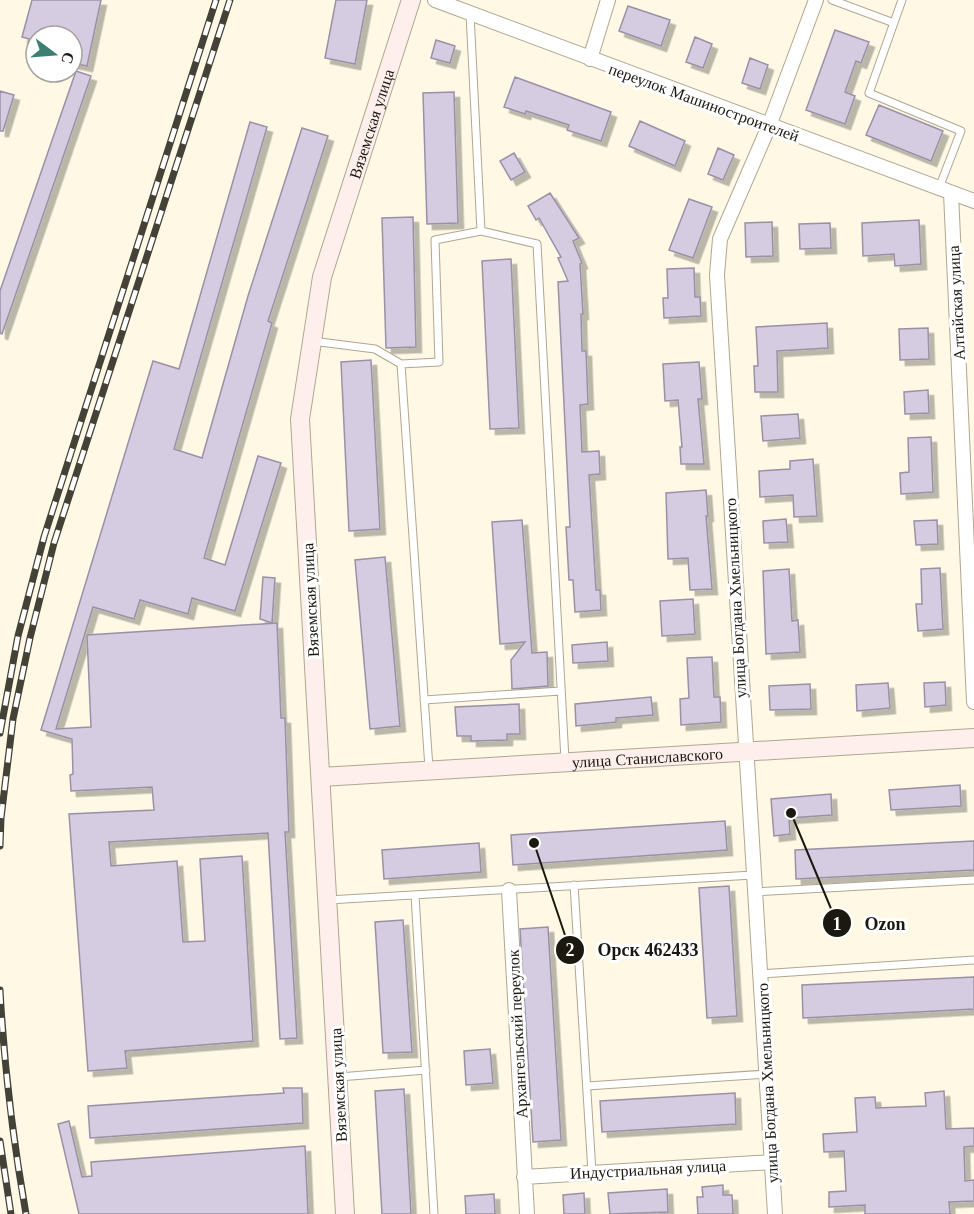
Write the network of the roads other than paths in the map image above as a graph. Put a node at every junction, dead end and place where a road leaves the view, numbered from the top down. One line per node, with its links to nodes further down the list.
1 (411, 0): 14 (main road, Вяземская улица)
2 (435, 0): 7 (street, переулок Машиностроителей)
3 (609, 0): 9 (street)
4 (816, 0): 10 (street, улица Богдана Хмельницкого)
5 (832, 0): 8 (lane)
6 (902, 0): 8 (lane)
7 (470, 14): 9 (street, переулок Машиностроителей); 13 (lane)
8 (894, 23): 11 (lane)
9 (590, 59): 10 (street, переулок Машиностроителей)
10 (769, 126): 11 (street, переулок Машиностроителей); 20 (street, улица Богдана Хмельницкого)
11 (945, 190): 12 (street, переулок Машиностроителей); 18 (street, Алтайская улица)
12 (974, 201)
13 (481, 231): 15 (lane); 16 (lane)
14 (312, 341): 15 (lane); 23 (main road, Вяземская улица)
15 (401, 364): 17 (lane)
16 (561, 691): 17 (lane); 21 (lane)
17 (424, 700): 22 (lane)
18 (974, 702)
19 (974, 738): 20 (main road, улица Станиславского)
20 (744, 752): 21 (main road, улица Станиславского); 24 (street, улица Богдана Хмельницкого)
21 (565, 763): 22 (main road, улица Станиславского)
22 (429, 771): 23 (main road, улица Станиславского)
23 (321, 777): 30 (main road, Вяземская улица)
24 (754, 875): 26 (lane); 28 (street, улица Богдана Хмельницкого)
25 (974, 880): 28 (lane)
26 (573, 885): 27 (lane); 36 (lane)
27 (509, 890): 29 (lane); 39 (street, Архангельский переулок)
28 (755, 892): 32 (street, улица Богдана Хмельницкого)
29 (416, 895): 30 (lane); 33 (lane)
30 (328, 900): 35 (main road, Вяземская улица)
31 (974, 960): 32 (lane)
32 (760, 974): 34 (street, улица Богдана Хмельницкого)
33 (426, 1070): 35 (lane); 41 (lane)
34 (766, 1074): 36 (lane); 37 (street, улица Богдана Хмельницкого)
35 (337, 1077): 40 (main road, Вяземская улица)
36 (587, 1086): 38 (lane)
37 (771, 1162): 38 (street, Индустриальная улица); 43 (street, улица Богдана Хмельницкого)
38 (592, 1172): 39 (street, Индустриальная улица)
39 (524, 1177): 42 (street, Архангельский переулок)
40 (345, 1214)
41 (434, 1214)
42 (527, 1214)
43 (775, 1214)

